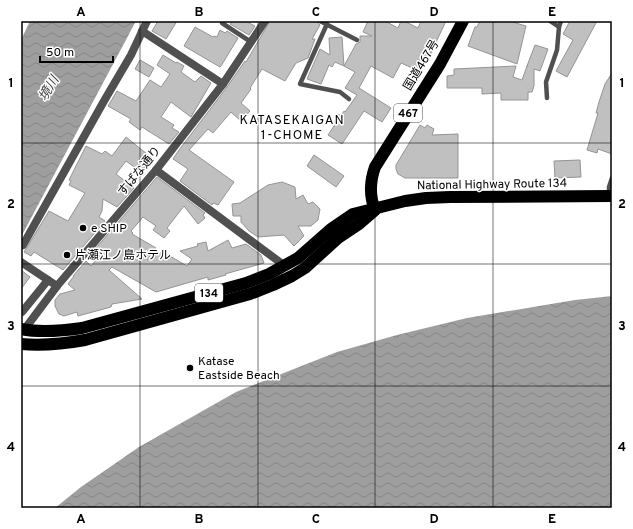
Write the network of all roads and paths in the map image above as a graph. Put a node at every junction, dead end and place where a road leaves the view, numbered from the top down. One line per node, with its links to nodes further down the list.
1 (147, 21): 10 (street)
2 (265, 21): 12 (street, すばな通り)
3 (320, 21): 8 (lane)
4 (463, 21): 19 (highway, 国道467号 / 467)
5 (550, 21): 9 (lane)
6 (561, 21): 9 (lane)
7 (222, 23): 12 (lane)
8 (327, 24): 11 (lane); 15 (lane)
9 (559, 26): 14 (lane)
10 (142, 31): 13 (street); 20 (street)
11 (357, 40)
12 (251, 42): 13 (street, すばな通り)
13 (223, 84): 16 (street, すばな通り)
14 (547, 98)
15 (349, 99)
16 (156, 170): 22 (street); 24 (street, すばな通り)
17 (612, 178): 18 (lane)
18 (611, 196): 19 (highway, National Highway Route 134 / 134)
19 (375, 210): 22 (highway, National Highway Route 134 / 134); 27 (highway, National Highway Route 134 / 134)
20 (23, 245)
21 (21, 262): 23 (street)
22 (285, 266): 26 (highway, National Highway Route 134 / 134)
23 (48, 280): 24 (street); 25 (street)
24 (57, 286): 26 (street, すばな通り)
25 (22, 310)
26 (23, 330)
27 (21, 344)

